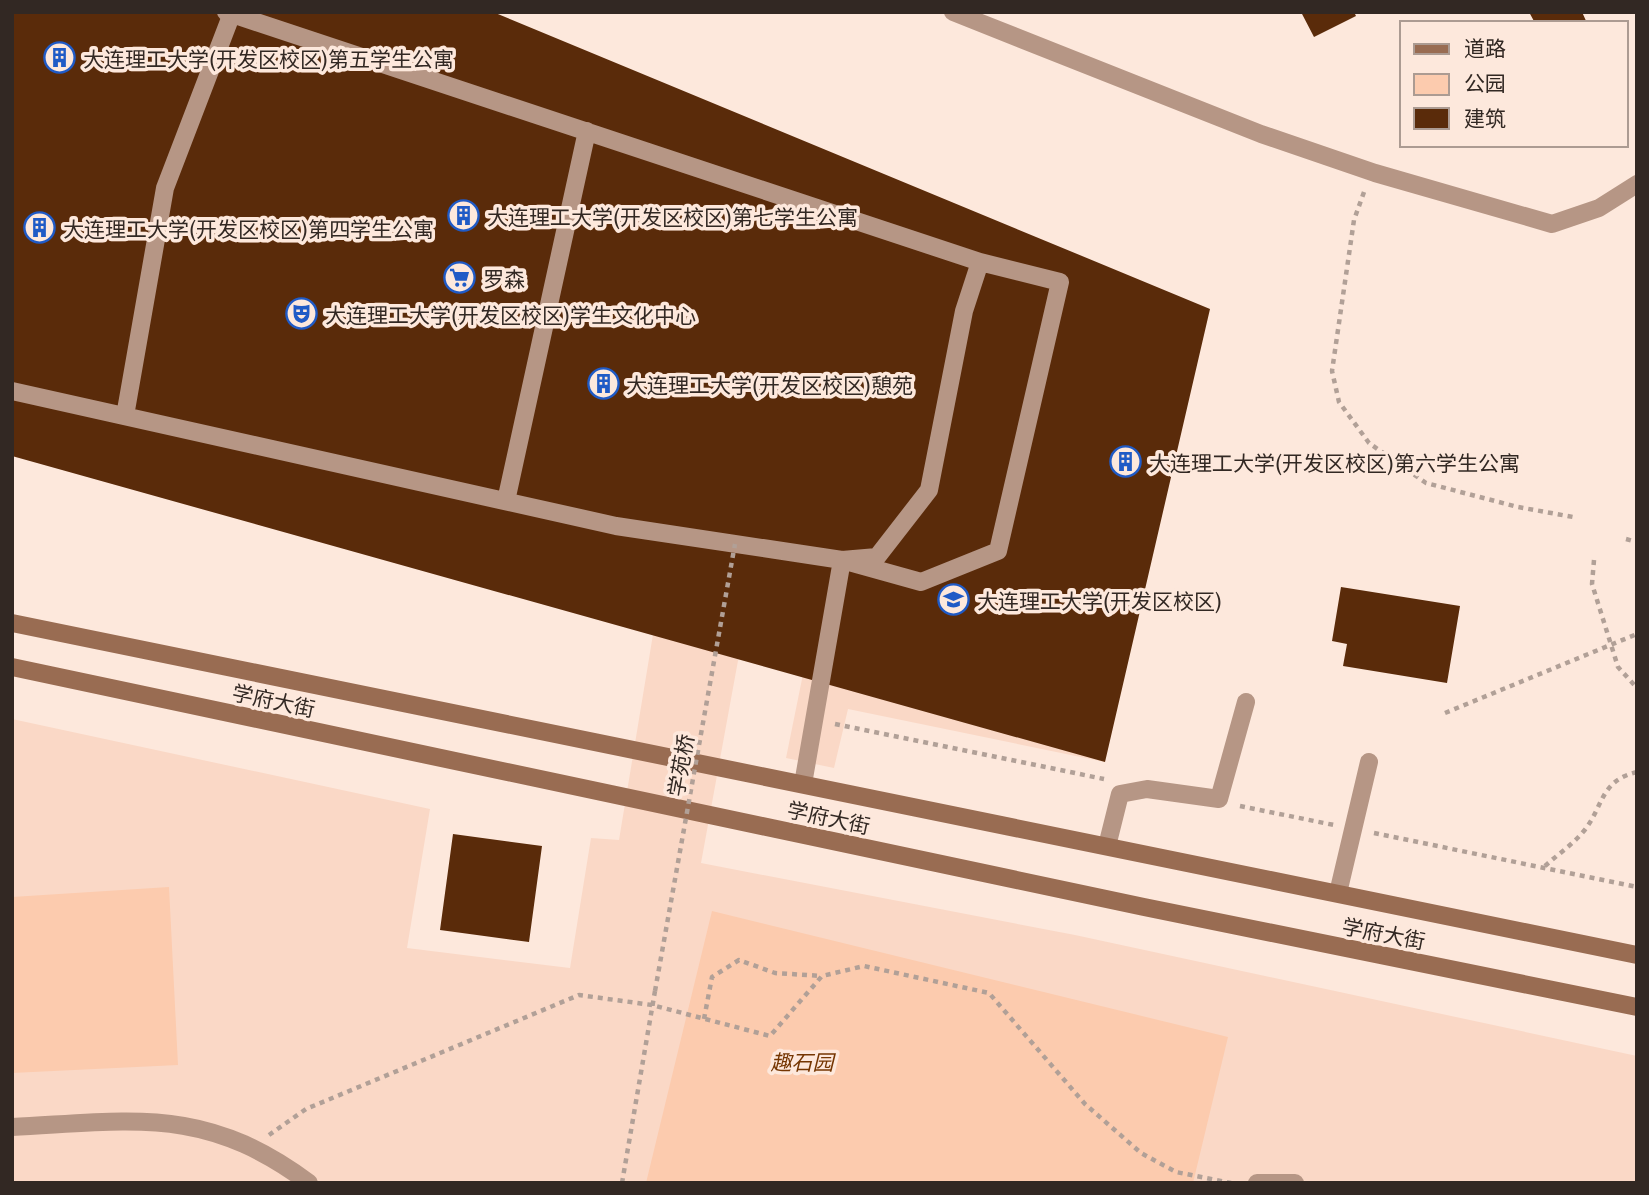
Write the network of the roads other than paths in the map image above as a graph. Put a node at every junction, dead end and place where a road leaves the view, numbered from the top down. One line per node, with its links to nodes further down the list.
1 (953, 12): 4 (street)
2 (228, 14): 3 (street); 7 (street)
3 (587, 131): 5 (street); 8 (street)
4 (1637, 184)
5 (980, 262): 9 (street); 9 (street)
6 (12, 391): 7 (street)
7 (125, 416): 8 (street)
8 (506, 501): 9 (street)
9 (842, 559): 14 (street)
10 (12, 623): 14 (main road, 学府大街)
11 (12, 667): 18 (main road, 学府大街)
12 (1245, 702): 15 (street)
13 (1369, 762): 16 (street)
14 (803, 784): 15 (main road, 学府大街)
15 (1107, 846): 16 (main road, 学府大街)
16 (1338, 892): 17 (main road, 学府大街)
17 (1637, 955)
18 (1637, 1007)
19 (12, 1127): 20 (street)
20 (309, 1183)
21 (1257, 1183): 22 (street)
22 (1294, 1183)

